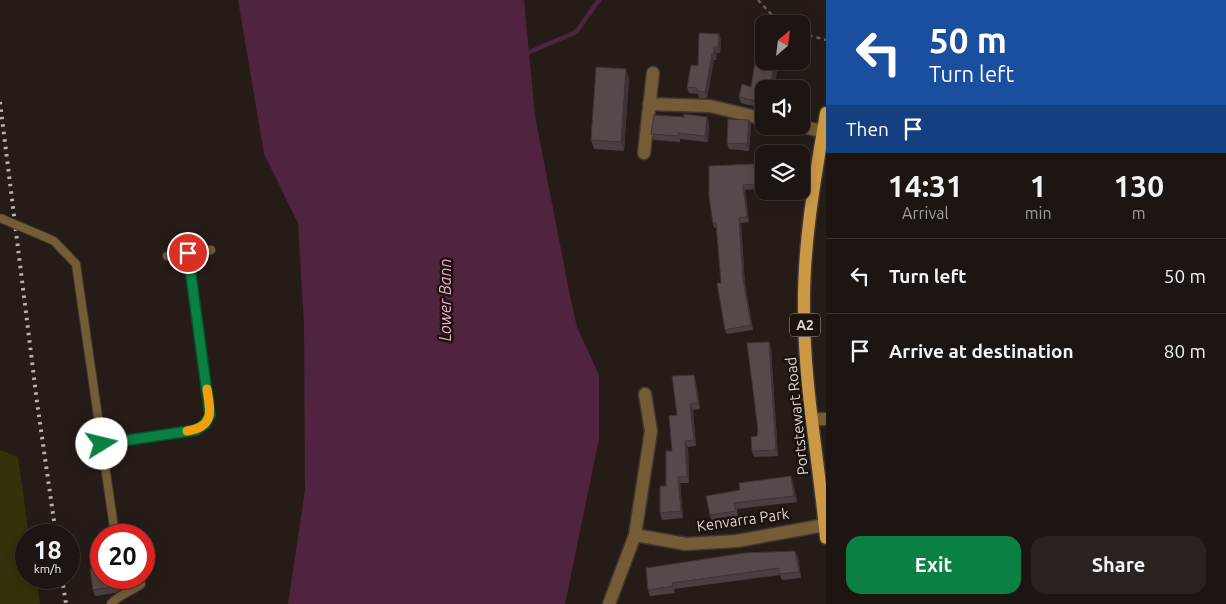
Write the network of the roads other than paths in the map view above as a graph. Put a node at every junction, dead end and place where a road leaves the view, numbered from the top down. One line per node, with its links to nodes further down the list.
1 (653, 73): 2 (street)
2 (650, 104): 4 (street); 7 (street)
3 (826, 113): 6 (main road, Portstewart Road / A2)
4 (755, 117)
5 (810, 128): 6 (street)
6 (823, 131): 13 (main road, Portstewart Road / A2)
7 (644, 153)
8 (0, 218): 15 (lane, bridge)
9 (210, 250): 10 (lane)
10 (188, 253): 11 (lane); 15 (lane)
11 (167, 256)
12 (645, 394): 18 (street)
13 (812, 419): 14 (street); 17 (main road, Portstewart Road / A2)
14 (826, 419)
15 (102, 444): 16 (lane)
16 (113, 524)
17 (825, 531): 18 (street, Kenvarra Park)
18 (635, 535): 21 (street)
19 (136, 589): 20 (lane)
20 (111, 604)
21 (609, 604)

